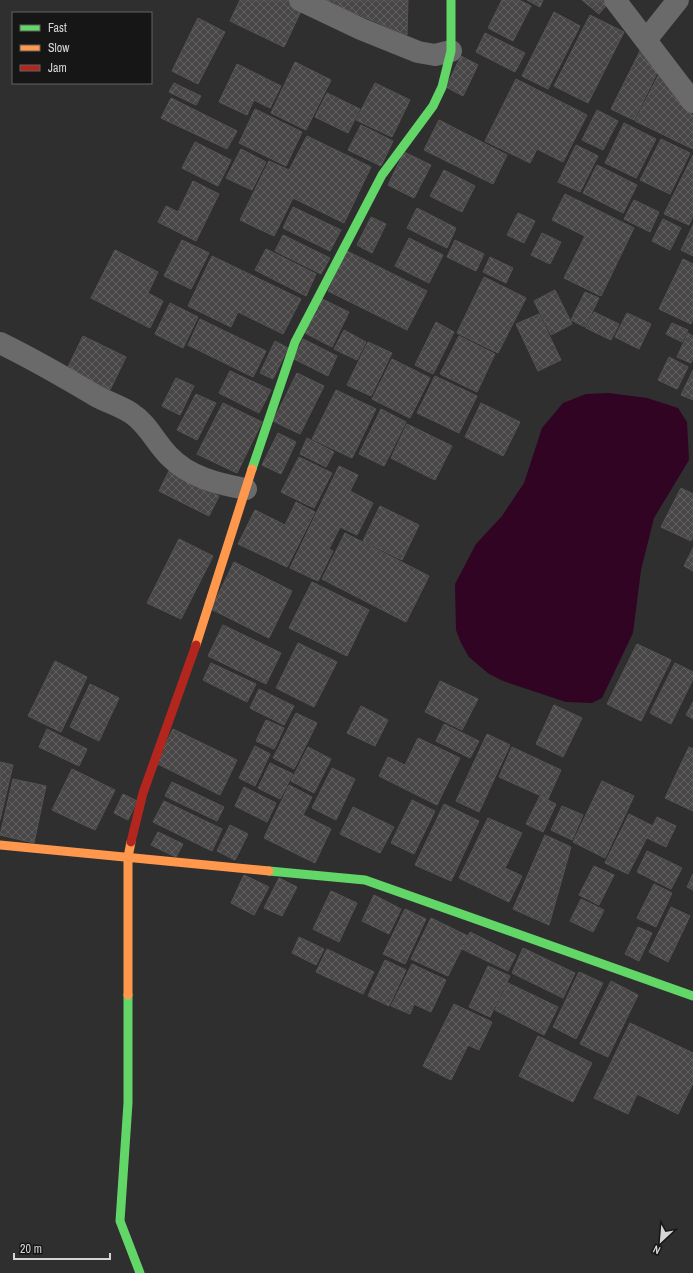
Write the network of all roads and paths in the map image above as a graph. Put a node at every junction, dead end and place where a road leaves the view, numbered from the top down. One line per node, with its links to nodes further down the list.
1 (300, 0): 6 (street)
2 (451, 0): 6 (street)
3 (615, 0): 5 (street)
4 (678, 0): 5 (street)
5 (646, 40): 7 (street)
6 (451, 51): 9 (street)
7 (693, 102)
8 (0, 343): 9 (street)
9 (246, 488): 11 (street)
10 (0, 845): 11 (street)
11 (128, 857): 12 (street); 13 (street)
12 (693, 996)
13 (140, 1273)

